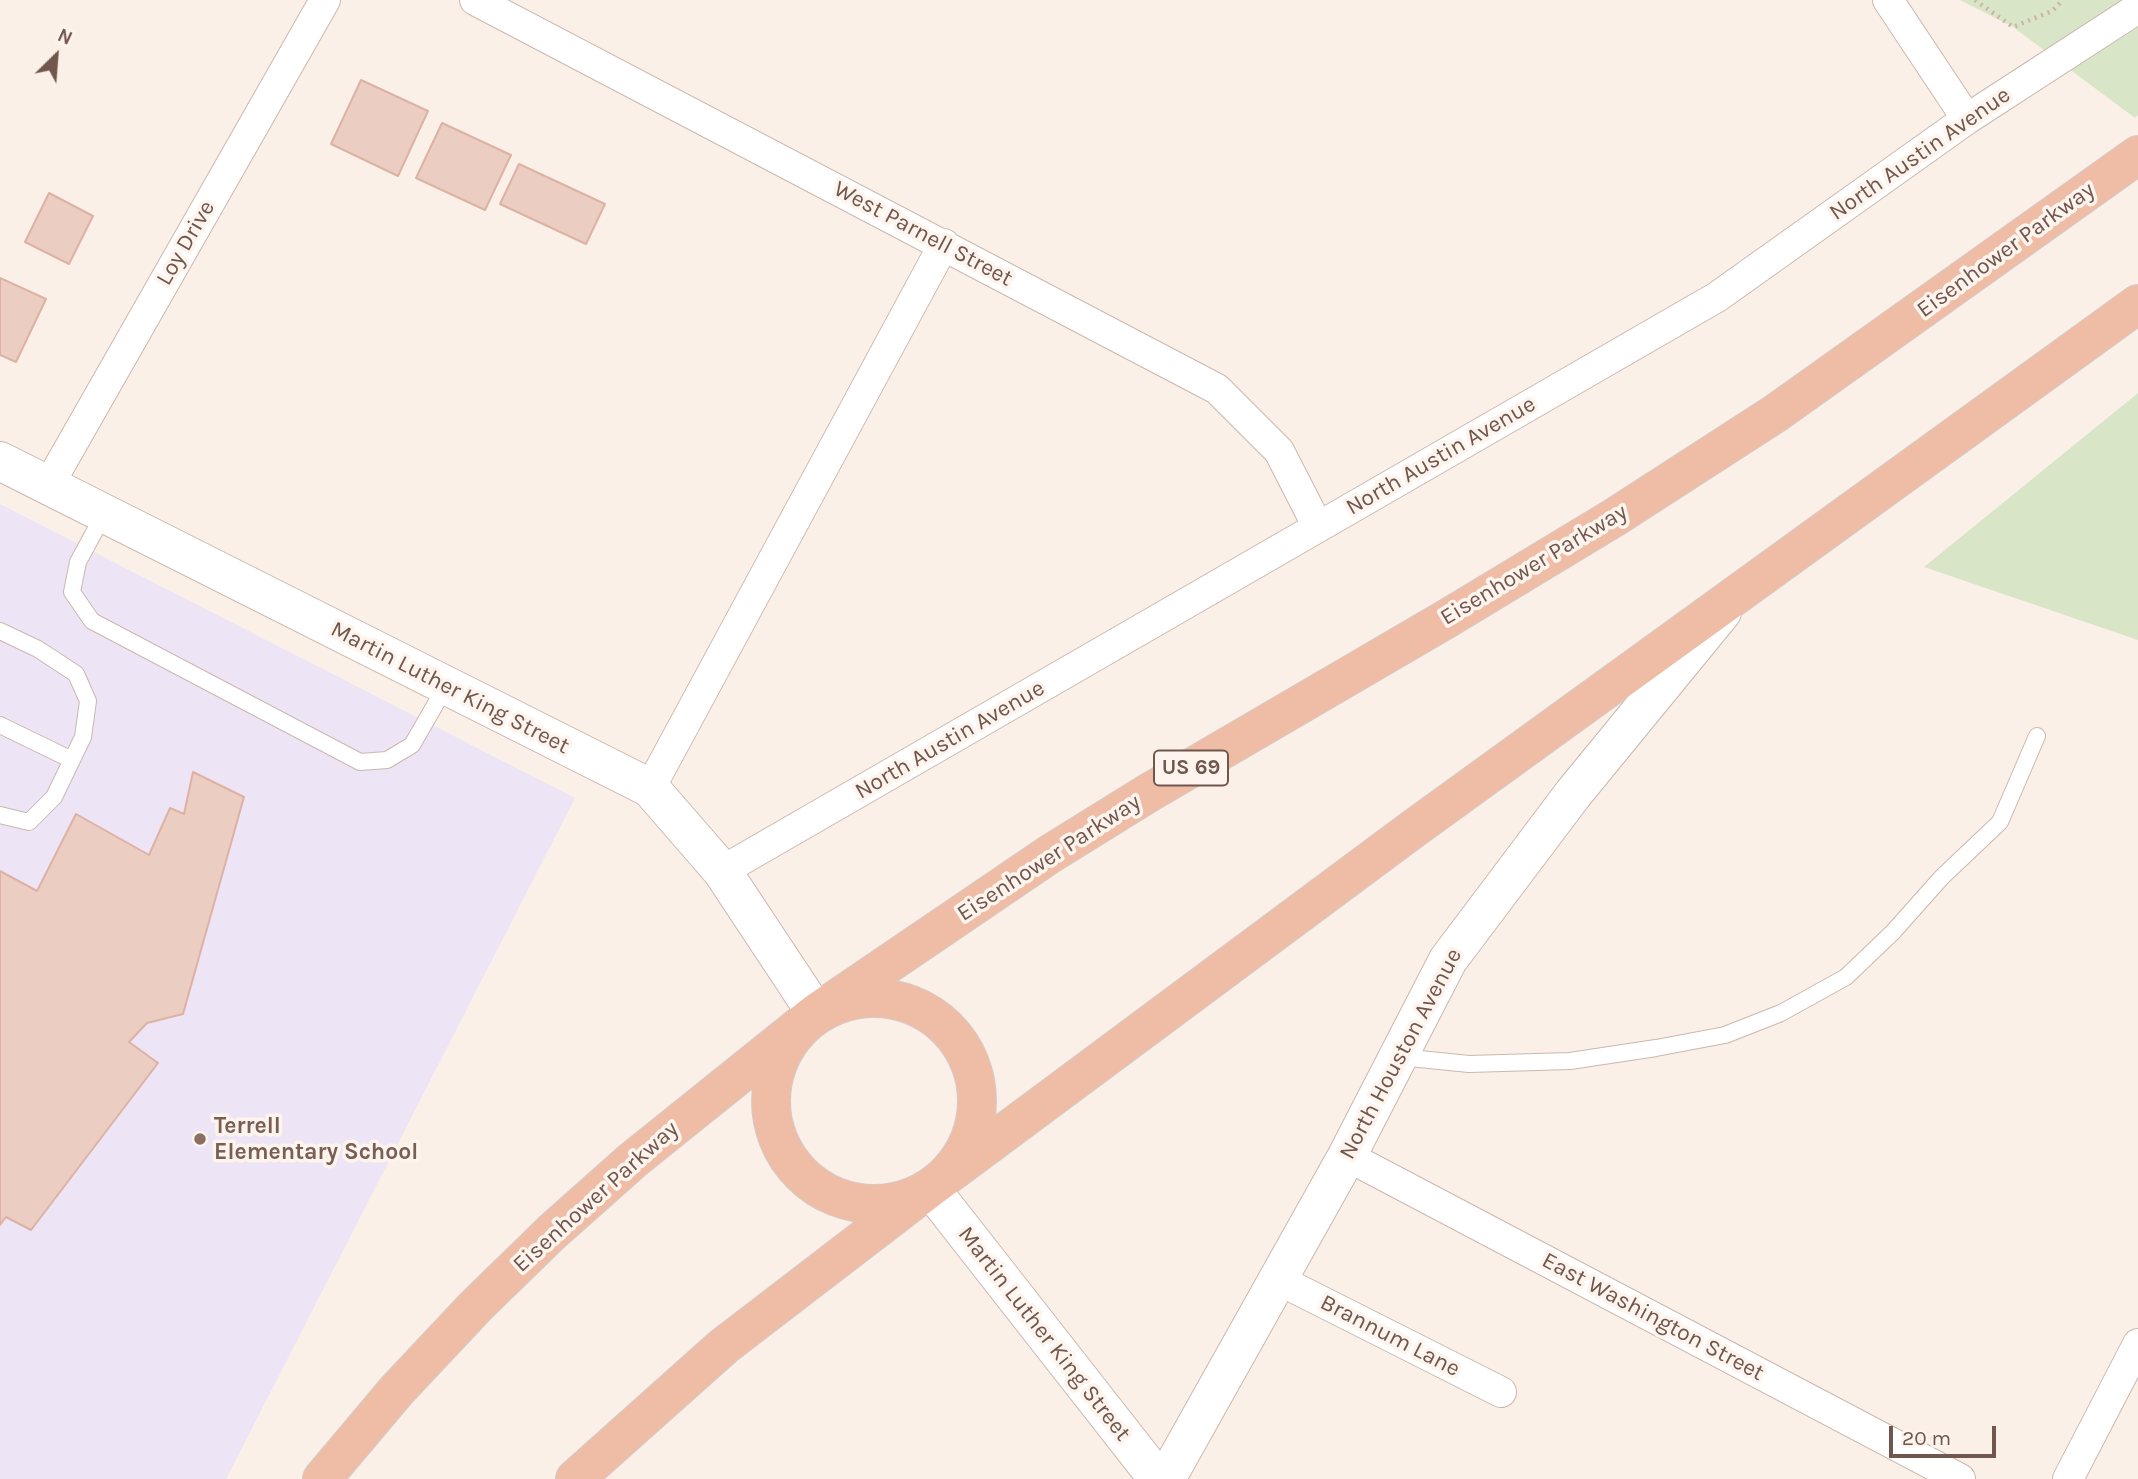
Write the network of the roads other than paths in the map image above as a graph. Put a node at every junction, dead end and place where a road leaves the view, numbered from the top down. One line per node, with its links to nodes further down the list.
1 (325, 0): 10 (street, Loy Drive)
2 (475, 0): 7 (street, West Parnell Street)
3 (1888, 0): 5 (street)
4 (2138, 8): 5 (street, North Austin Avenue)
5 (1967, 119): 12 (street, North Austin Avenue)
6 (2138, 155): 22 (highway, Eisenhower Parkway / US 69)
7 (944, 244): 12 (street, West Parnell Street); 19 (street)
8 (2138, 304): 13 (highway)
9 (1, 464): 10 (street, Martin Luther King Street)
10 (48, 486): 11 (street, Martin Luther King Street)
11 (104, 514): 15 (street, Martin Luther King Street); 15 (lane)
12 (1318, 527): 21 (street, North Austin Avenue)
13 (1736, 596): 23 (street, North Houston Avenue); 25 (highway)
14 (0, 631): 18 (lane)
15 (446, 686): 19 (street, Martin Luther King Street)
16 (0, 725): 18 (lane)
17 (2036, 736): 23 (lane)
18 (72, 760): 20 (lane)
19 (650, 788): 21 (street, Martin Luther King Street)
20 (0, 815)
21 (722, 871): 22 (street, Martin Luther King Street)
22 (816, 1013): 25 (highway); 25 (highway); 29 (highway, Eisenhower Parkway / US 69)
23 (1398, 1057): 24 (street, North Houston Avenue)
24 (1347, 1156): 26 (street, North Houston Avenue); 33 (street, East Washington Street)
25 (930, 1188): 30 (highway); 31 (street, Martin Luther King Street)
26 (1279, 1280): 28 (street, Brannum Lane); 32 (street, North Houston Avenue)
27 (2138, 1344): 34 (street)
28 (1501, 1392)
29 (322, 1479)
30 (575, 1479)
31 (1158, 1479)
32 (1166, 1479)
33 (1960, 1479)
34 (2068, 1479)

